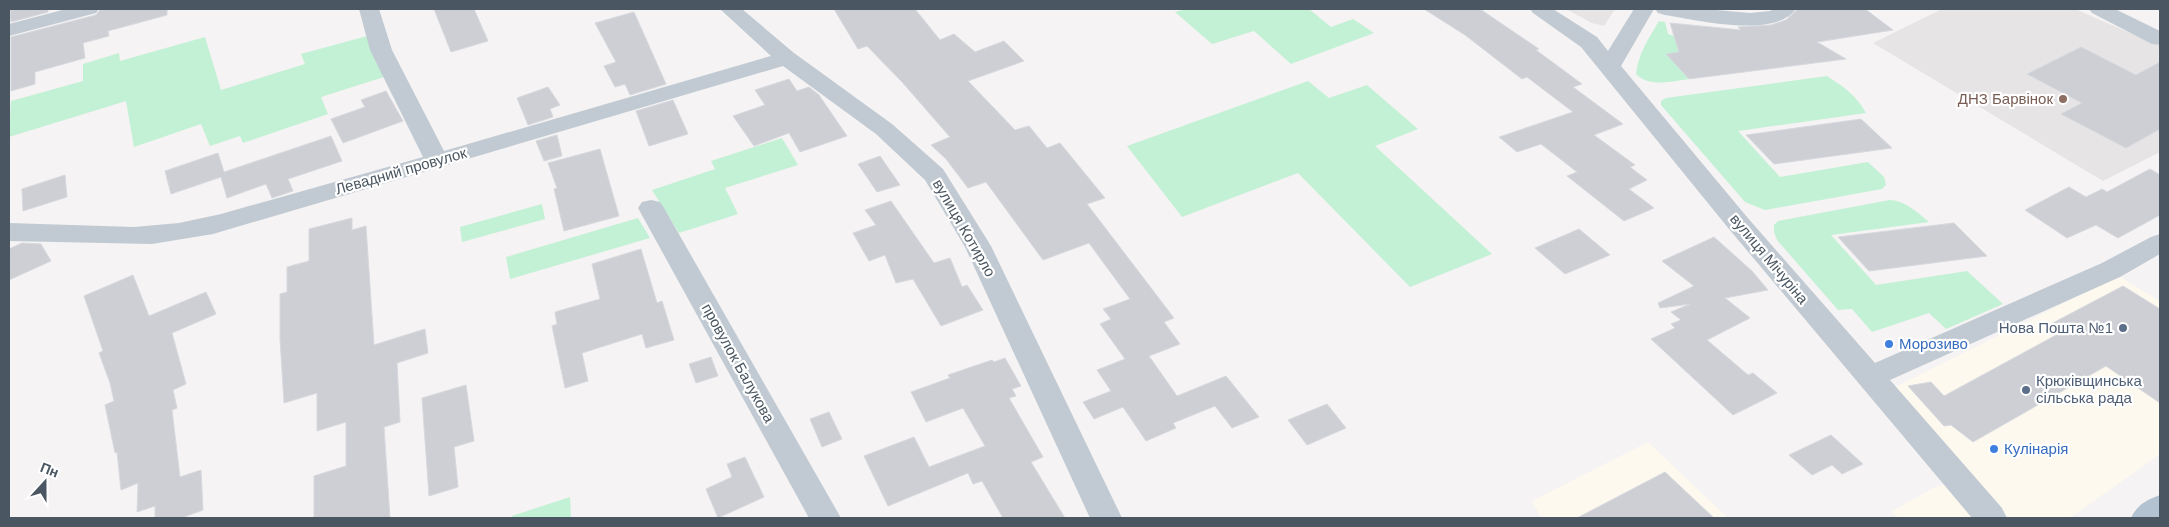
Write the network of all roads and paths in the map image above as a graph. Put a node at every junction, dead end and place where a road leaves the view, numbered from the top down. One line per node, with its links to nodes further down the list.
1 (89, 9): 9 (street)
2 (368, 9): 13 (street)
3 (730, 9): 11 (street, вулиця Котирло)
4 (1540, 9): 12 (street, вулиця Мічуріна)
5 (1644, 9): 12 (street)
6 (1664, 9): 7 (street)
7 (1786, 9)
8 (2099, 9): 10 (street)
9 (9, 30)
10 (2160, 39)
11 (786, 58): 13 (street, Левадний провулок); 20 (street, вулиця Котирло)
12 (1610, 67): 17 (street, вулиця Мічуріна)
13 (437, 161): 15 (street, Левадний провулок)
14 (650, 208): 19 (street, провулок Балукова)
15 (9, 232)
16 (2160, 243): 17 (street)
17 (1870, 377): 21 (street, вулиця Мічуріна)
18 (2160, 509): 22 (main road)
19 (825, 518)
20 (1106, 518)
21 (1991, 518)
22 (2148, 518)

